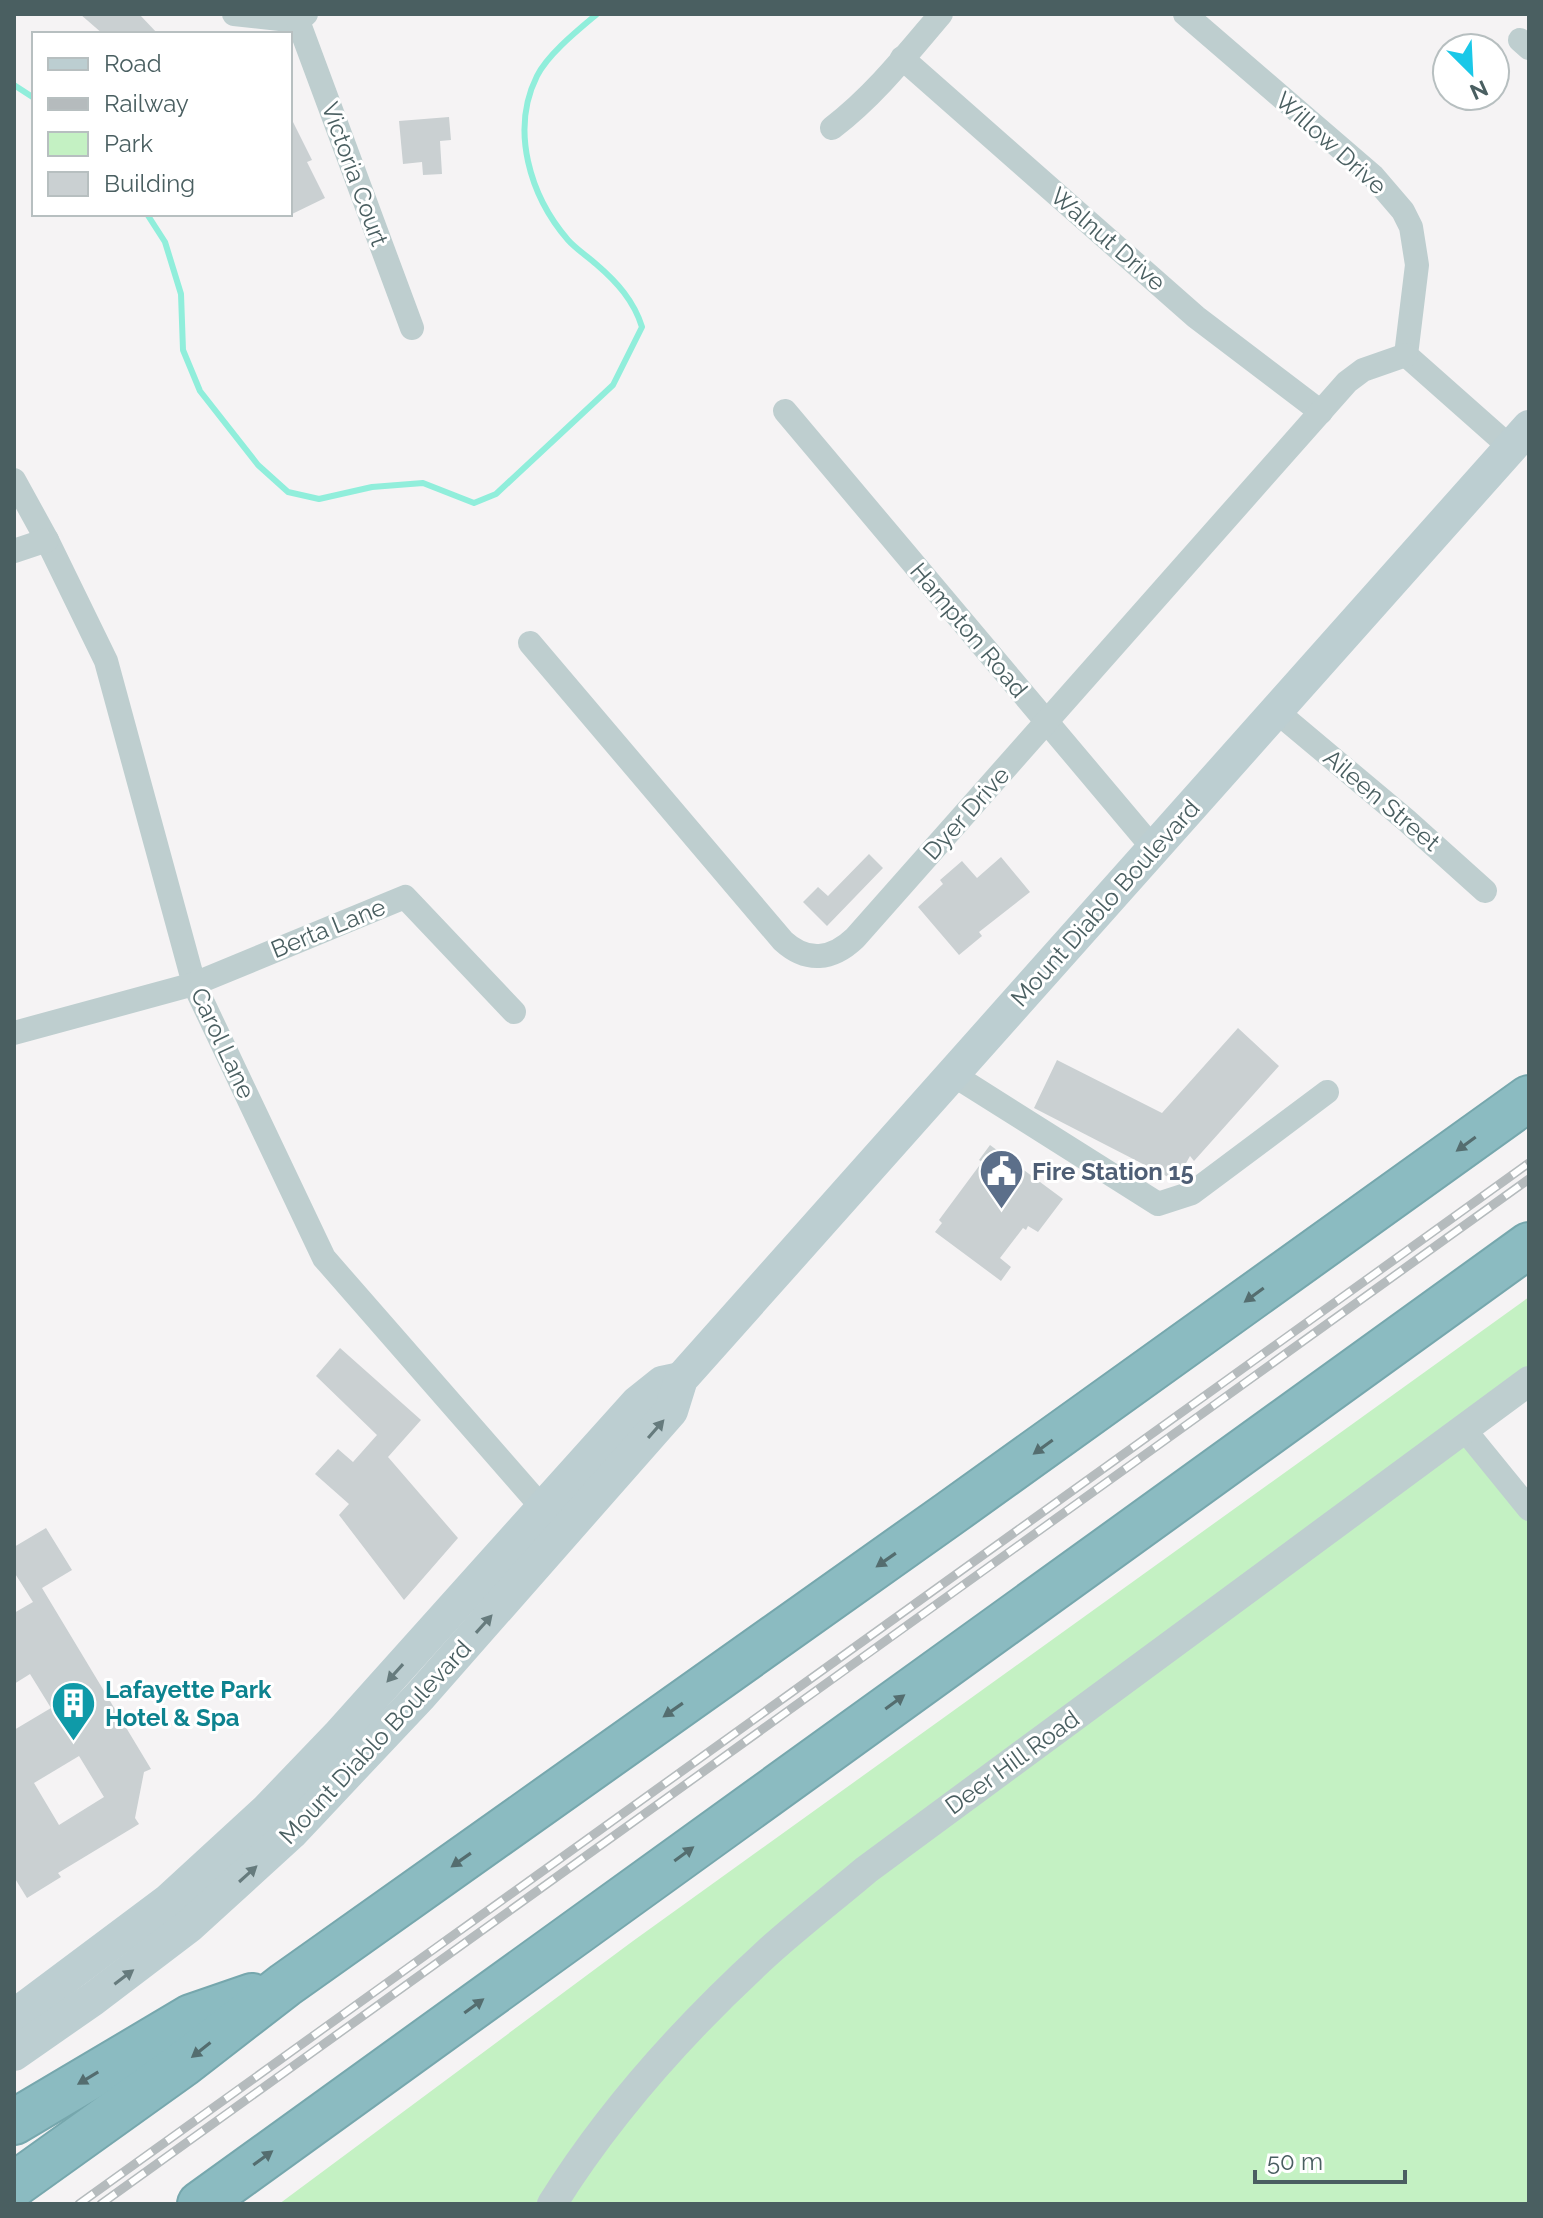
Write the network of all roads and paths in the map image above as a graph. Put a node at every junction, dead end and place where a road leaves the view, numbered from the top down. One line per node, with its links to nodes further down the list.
1 (234, 14): 4 (street)
2 (941, 14): 5 (street)
3 (1185, 14): 8 (street, Willow Drive)
4 (302, 17): 7 (street, Victoria Court)
5 (902, 58): 6 (street); 10 (street, Walnut Drive)
6 (832, 128)
7 (412, 328)
8 (1406, 355): 10 (street, Dyer Drive); 11 (street)
9 (785, 411): 17 (street, Hampton Road)
10 (1321, 412): 17 (street, Dyer Drive)
11 (1520, 438): 16 (main road, Mount Diablo Boulevard)
12 (14, 480): 13 (street, Carol Lane)
13 (47, 540): 14 (street); 20 (street, Carol Lane)
14 (14, 551)
15 (530, 643): 17 (street, Dyer Drive)
16 (1276, 711): 18 (main road, Mount Diablo Boulevard); 19 (street, Aileen Street)
17 (1047, 723): 18 (street, Hampton Road)
18 (1153, 848): 23 (main road, Mount Diablo Boulevard)
19 (1485, 891)
20 (194, 984): 21 (street, Berta Lane); 22 (street); 30 (street, Carol Lane)
21 (514, 1012)
22 (14, 1033)
23 (952, 1074): 24 (street); 27 (main road, Mount Diablo Boulevard)
24 (1327, 1092)
25 (1529, 1098): 33 (highway, one-way to 33)
26 (1529, 1245): 38 (highway, one-way to 26)
27 (681, 1379): 30 (main road, Mount Diablo Boulevard); 32 (main road, Mount Diablo Boulevard, one-way to 27)
28 (1529, 1381): 29 (street, Deer Hill Road)
29 (1464, 1429): 31 (street); 39 (street, Deer Hill Road)
30 (542, 1507): 32 (street, Carol Lane); 34 (main road, Mount Diablo Boulevard, one-way to 34)
31 (1529, 1509)
32 (564, 1534): 35 (main road, Mount Diablo Boulevard, one-way to 32)
33 (285, 1985): 36 (highway, one-way to 36); 37 (highway, one-way to 37)
34 (14, 2016)
35 (14, 2054)
36 (14, 2122)
37 (14, 2185)
38 (200, 2204)
39 (552, 2204)

